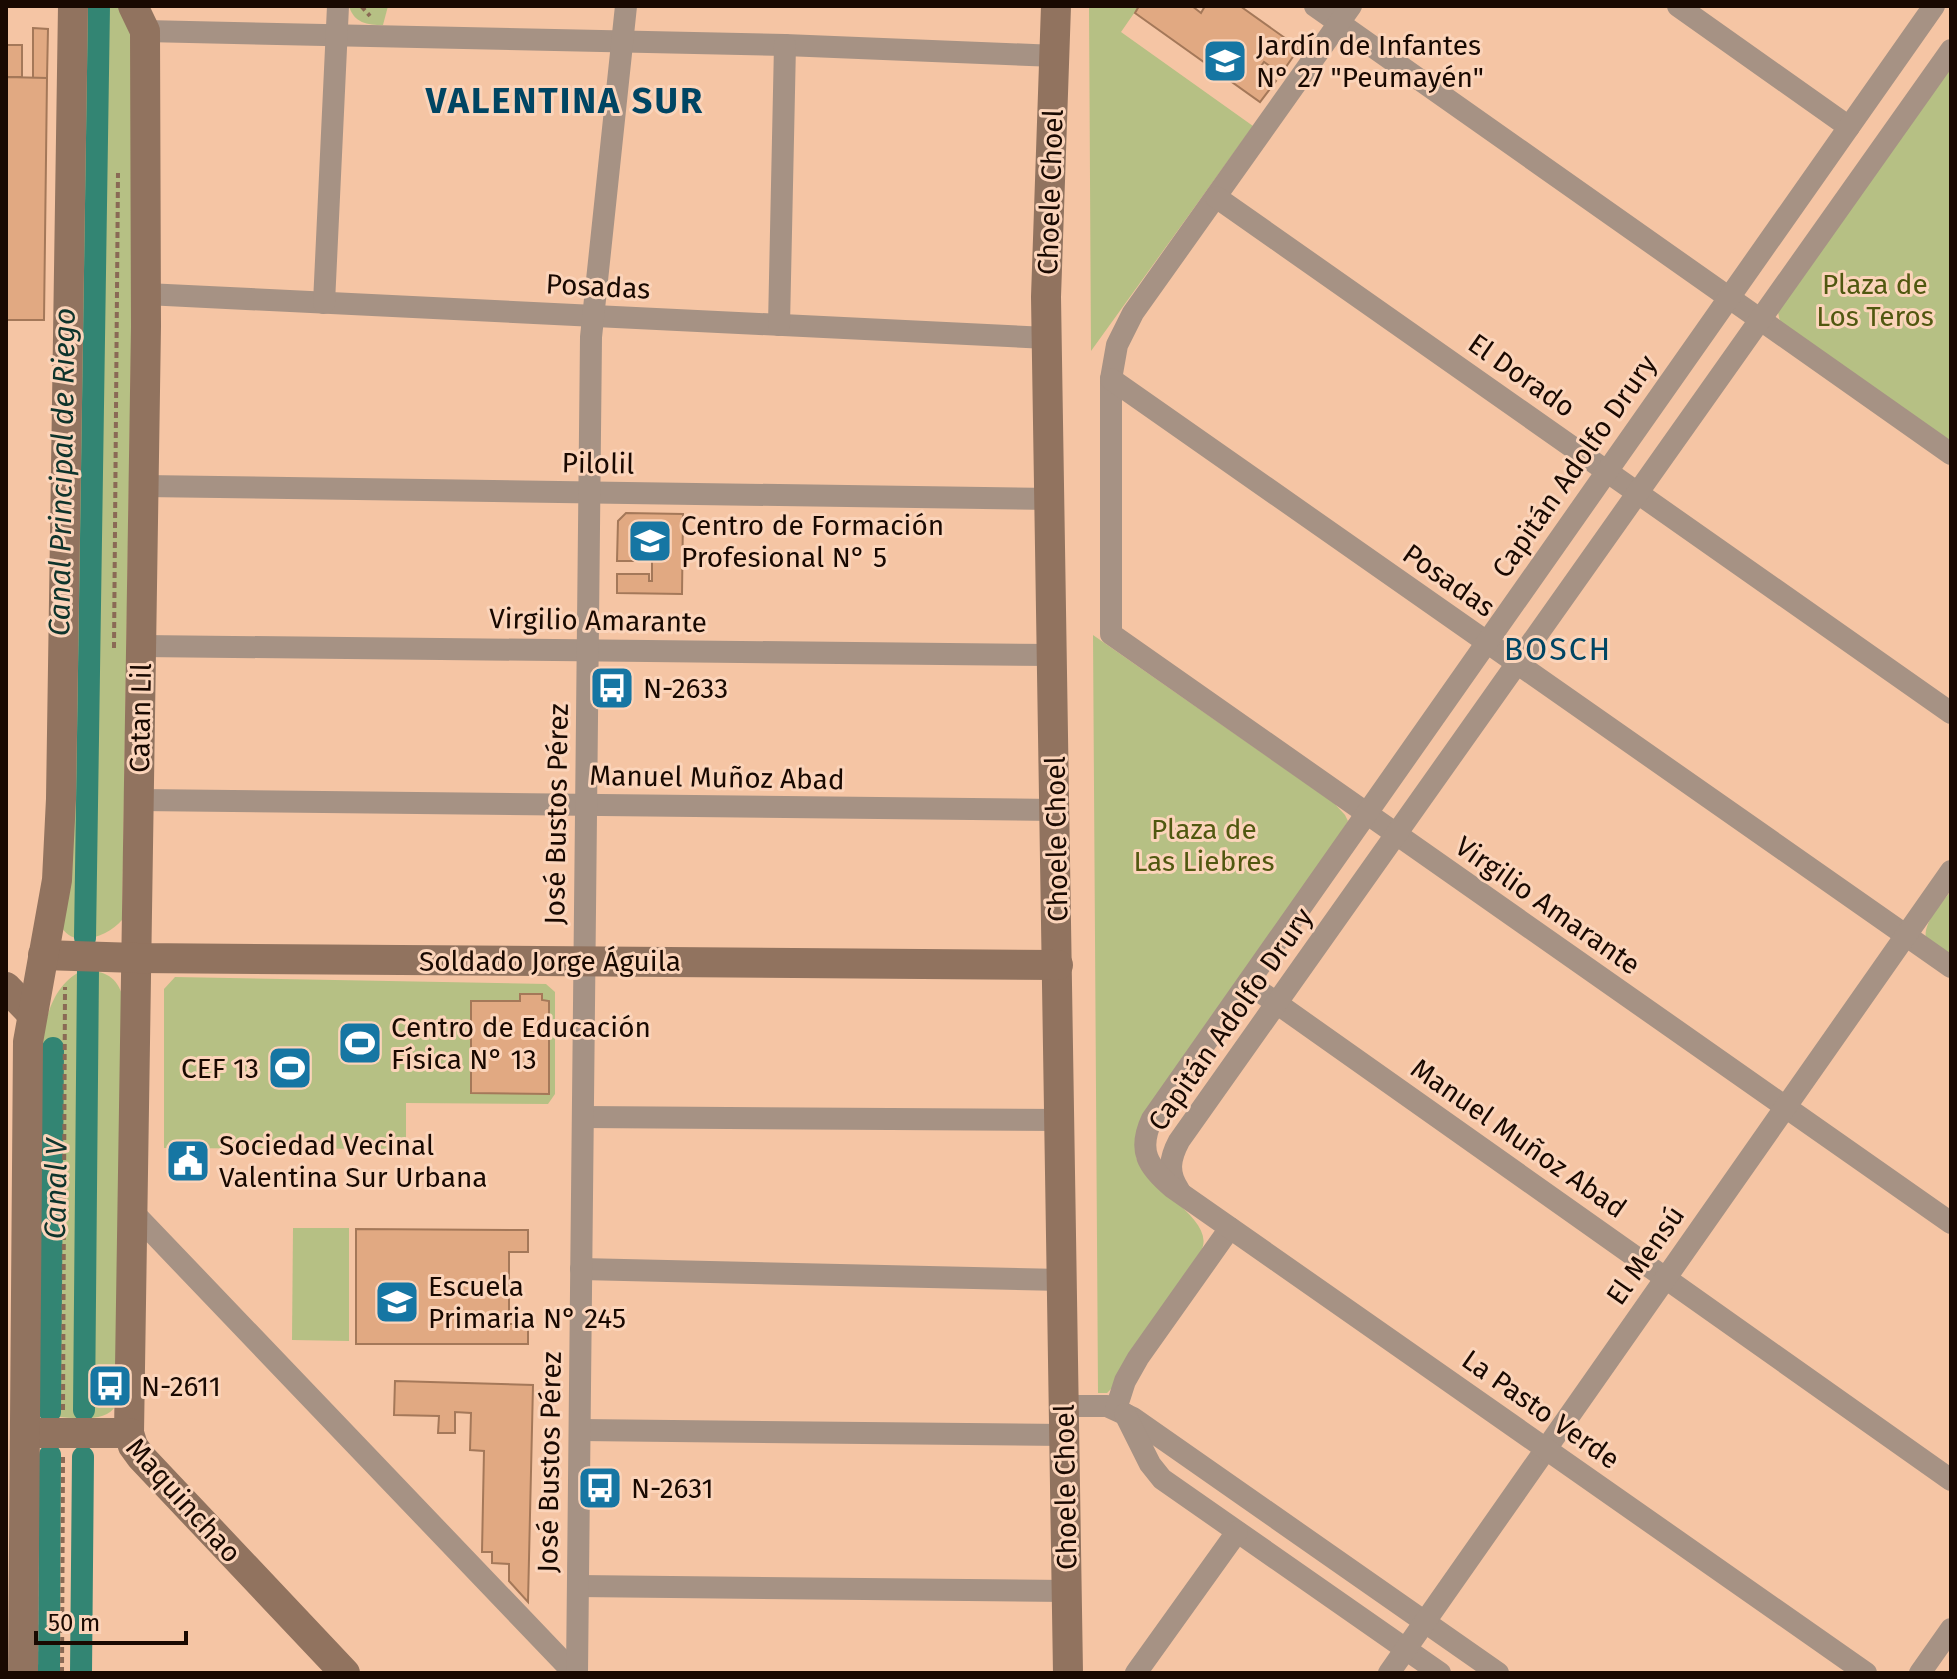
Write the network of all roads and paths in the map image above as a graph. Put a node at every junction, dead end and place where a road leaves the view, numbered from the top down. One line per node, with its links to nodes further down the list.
1 (73, 6): 46 (street)
2 (338, 6): 10 (street)
3 (626, 6): 11 (street, José Bustos Pérez)
4 (1056, 6): 14 (street, Choele Choel)
5 (1315, 6): 8 (street)
6 (1678, 6): 15 (street)
7 (1934, 6): 15 (street, Capitán Adolfo Drury)
8 (1345, 15): 17 (street); 19 (street)
9 (139, 18): 10 (street); 18 (street, Catan Lil)
10 (337, 35): 11 (street); 20 (street)
11 (624, 42): 12 (street); 21 (street, José Bustos Pérez)
12 (785, 45): 14 (street); 23 (street)
13 (1951, 50): 22 (street, Capitán Adolfo Drury)
14 (1056, 56): 24 (street, Choele Choel)
15 (1849, 127): 19 (street, Capitán Adolfo Drury)
16 (119, 169): 36 (path)
17 (1216, 197): 25 (street); 27 (street, El Dorado)
18 (146, 294): 20 (street, Posadas); 28 (street, Catan Lil)
19 (1729, 298): 22 (street); 27 (street, Capitán Adolfo Drury)
20 (324, 303): 21 (street, Posadas)
21 (592, 316): 23 (street, Posadas); 29 (street, José Bustos Pérez)
22 (1760, 320): 26 (street); 30 (street, Capitán Adolfo Drury)
23 (779, 325): 24 (street, Posadas)
24 (1047, 338): 31 (street, Choele Choel)
25 (1111, 379): 32 (street, Posadas); 42 (street, Virgilio Amarante)
26 (1951, 454)
27 (1607, 471): 30 (street, El Dorado); 32 (street, Capitán Adolfo Drury)
28 (144, 486): 29 (street, Pilolil); 33 (street, Catan Lil)
29 (589, 493): 31 (street, Pilolil); 34 (street, José Bustos Pérez)
30 (1637, 493): 37 (street, Capitán Adolfo Drury); 38 (street, El Dorado)
31 (1051, 499): 35 (street, Choele Choel)
32 (1487, 643): 37 (street, Posadas); 42 (street, Capitán Adolfo Drury)
33 (142, 646): 34 (street, Virgilio Amarante); 39 (street, Catan Lil)
34 (587, 650): 35 (street, Virgilio Amarante); 40 (street, José Bustos Pérez)
35 (1053, 655): 41 (street, Choele Choel)
36 (114, 661)
37 (1517, 663): 43 (street, Capitán Adolfo Drury); 45 (street, Posadas)
38 (1951, 713)
39 (139, 800): 40 (street, Manuel Muñoz Abad); 47 (street, Catan Lil)
40 (586, 805): 41 (street, Manuel Muñoz Abad); 48 (street, José Bustos Pérez)
41 (1055, 810): 49 (street, Choele Choel)
42 (1366, 814): 43 (street, Virgilio Amarante); 52 (street, Capitán Adolfo Drury)
43 (1396, 835): 54 (street, Capitán Adolfo Drury); 56 (street, Virgilio Amarante)
44 (1951, 871): 45 (street, El Mensú)
45 (1906, 936): 50 (street, Posadas); 56 (street, El Mensú)
46 (43, 955): 47 (street, Soldado Jorge Águila); 55 (street)
47 (137, 958): 48 (street, Soldado Jorge Águila); 60 (street, Catan Lil)
48 (584, 962): 49 (street, Soldado Jorge Águila); 57 (street, José Bustos Pérez)
49 (1058, 965): 58 (street, Choele Choel)
50 (1951, 967)
51 (65, 983): 67 (path)
52 (1248, 983): 54 (street, Manuel Muñoz Abad); 59 (street, Capitán Adolfo Drury)
53 (6, 989): 55 (street)
54 (1276, 1003): 59 (street, Capitán Adolfo Drury); 64 (street, Manuel Muñoz Abad)
55 (32, 1014): 70 (street)
56 (1785, 1108): 61 (street, Virgilio Amarante); 64 (street, El Mensú)
57 (583, 1117): 58 (street); 63 (street, José Bustos Pérez)
58 (1060, 1120): 65 (street, Choele Choel)
59 (1182, 1195): 62 (street, La Pasto Verde)
60 (133, 1212): 71 (street, Catan Lil); 84 (street)
61 (1951, 1223)
62 (1230, 1228): 66 (street); 72 (street, La Pasto Verde)
63 (581, 1269): 65 (street); 69 (street, José Bustos Pérez)
64 (1666, 1278): 72 (street, El Mensú); 74 (street, Manuel Muñoz Abad)
65 (1062, 1280): 68 (street, Choele Choel)
66 (1120, 1411): 68 (street); 75 (street); 78 (street)
67 (63, 1416)
68 (1064, 1420): 69 (street); 77 (street, Choele Choel)
69 (580, 1430): 76 (street, José Bustos Pérez)
70 (25, 1433): 71 (street, Maquinchao); 81 (street)
71 (129, 1433): 83 (street, Maquinchao)
72 (1546, 1449): 78 (street, El Mensú); 90 (street, La Pasto Verde)
73 (63, 1454): 82 (path)
74 (1951, 1480)
75 (1237, 1532): 80 (street); 86 (street)
76 (578, 1586): 77 (street); 84 (street, José Bustos Pérez)
77 (1067, 1591): 85 (street, Choele Choel)
78 (1425, 1622): 80 (street, El Mensú); 89 (street)
79 (1951, 1629): 91 (street)
80 (1406, 1649): 87 (street, El Mensú); 88 (street)
81 (23, 1673)
82 (62, 1673)
83 (345, 1673)
84 (575, 1673)
85 (1068, 1673)
86 (1136, 1673)
87 (1389, 1673)
88 (1440, 1673)
89 (1498, 1673)
90 (1866, 1673)
91 (1920, 1673)

